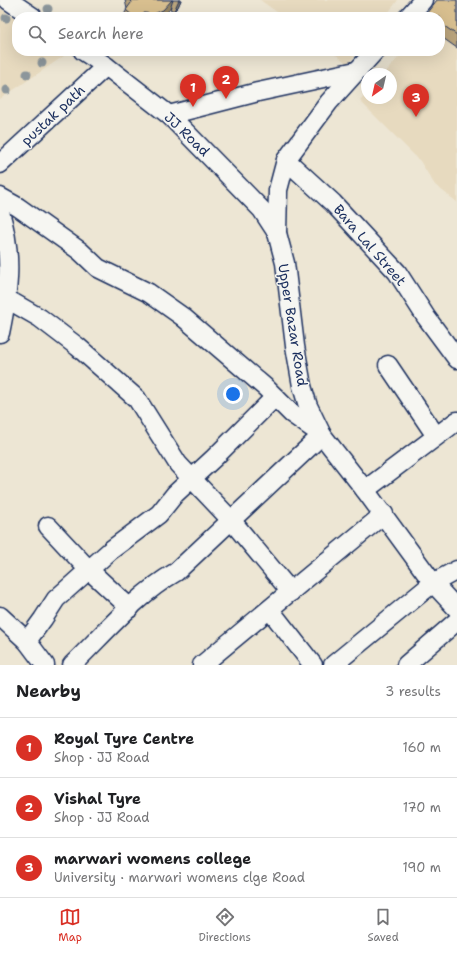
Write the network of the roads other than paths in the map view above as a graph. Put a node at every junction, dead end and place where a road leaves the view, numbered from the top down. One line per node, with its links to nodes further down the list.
1 (8, 0): 3 (street)
2 (423, 0): 4 (street)
3 (26, 12)
4 (412, 12)
5 (91, 56): 7 (street, JJ Road)
6 (370, 56): 8 (street)
7 (106, 66): 9 (street, JJ Road); 11 (street, pustak path)
8 (356, 71): 9 (street); 10 (street)
9 (169, 115): 14 (street, JJ Road)
10 (286, 160): 14 (street, Upper Bazar Road); 17 (street, Bara Lal Street)
11 (0, 164)
12 (0, 197): 19 (street)
13 (0, 212): 15 (street)
14 (277, 232): 21 (street, Upper Bazar Road)
15 (3, 298): 16 (street); 23 (street)
16 (0, 333)
17 (457, 359)
18 (388, 365): 22 (street)
19 (275, 397): 21 (street); 23 (street)
20 (457, 421): 22 (street)
21 (322, 435): 24 (street, Upper Bazar Road); 26 (street)
22 (436, 436): 24 (street)
23 (192, 479): 26 (street); 28 (street)
24 (365, 490): 25 (street, Upper Bazar Road)
25 (384, 514): 30 (street, Upper Bazar Road); 31 (street)
26 (230, 520): 31 (street); 32 (street)
27 (48, 526): 28 (street)
28 (89, 570): 32 (street); 37 (street)
29 (457, 570): 30 (street)
30 (433, 583): 34 (street, Upper Bazar Road); 42 (street)
31 (290, 592): 33 (street)
32 (130, 608): 39 (street)
33 (270, 610): 40 (street); 41 (street)
34 (457, 610)
35 (0, 616): 37 (street)
36 (457, 621): 43 (street)
37 (27, 641): 38 (street)
38 (45, 665)
39 (72, 665)
40 (202, 665)
41 (313, 665)
42 (333, 665)
43 (406, 665)

